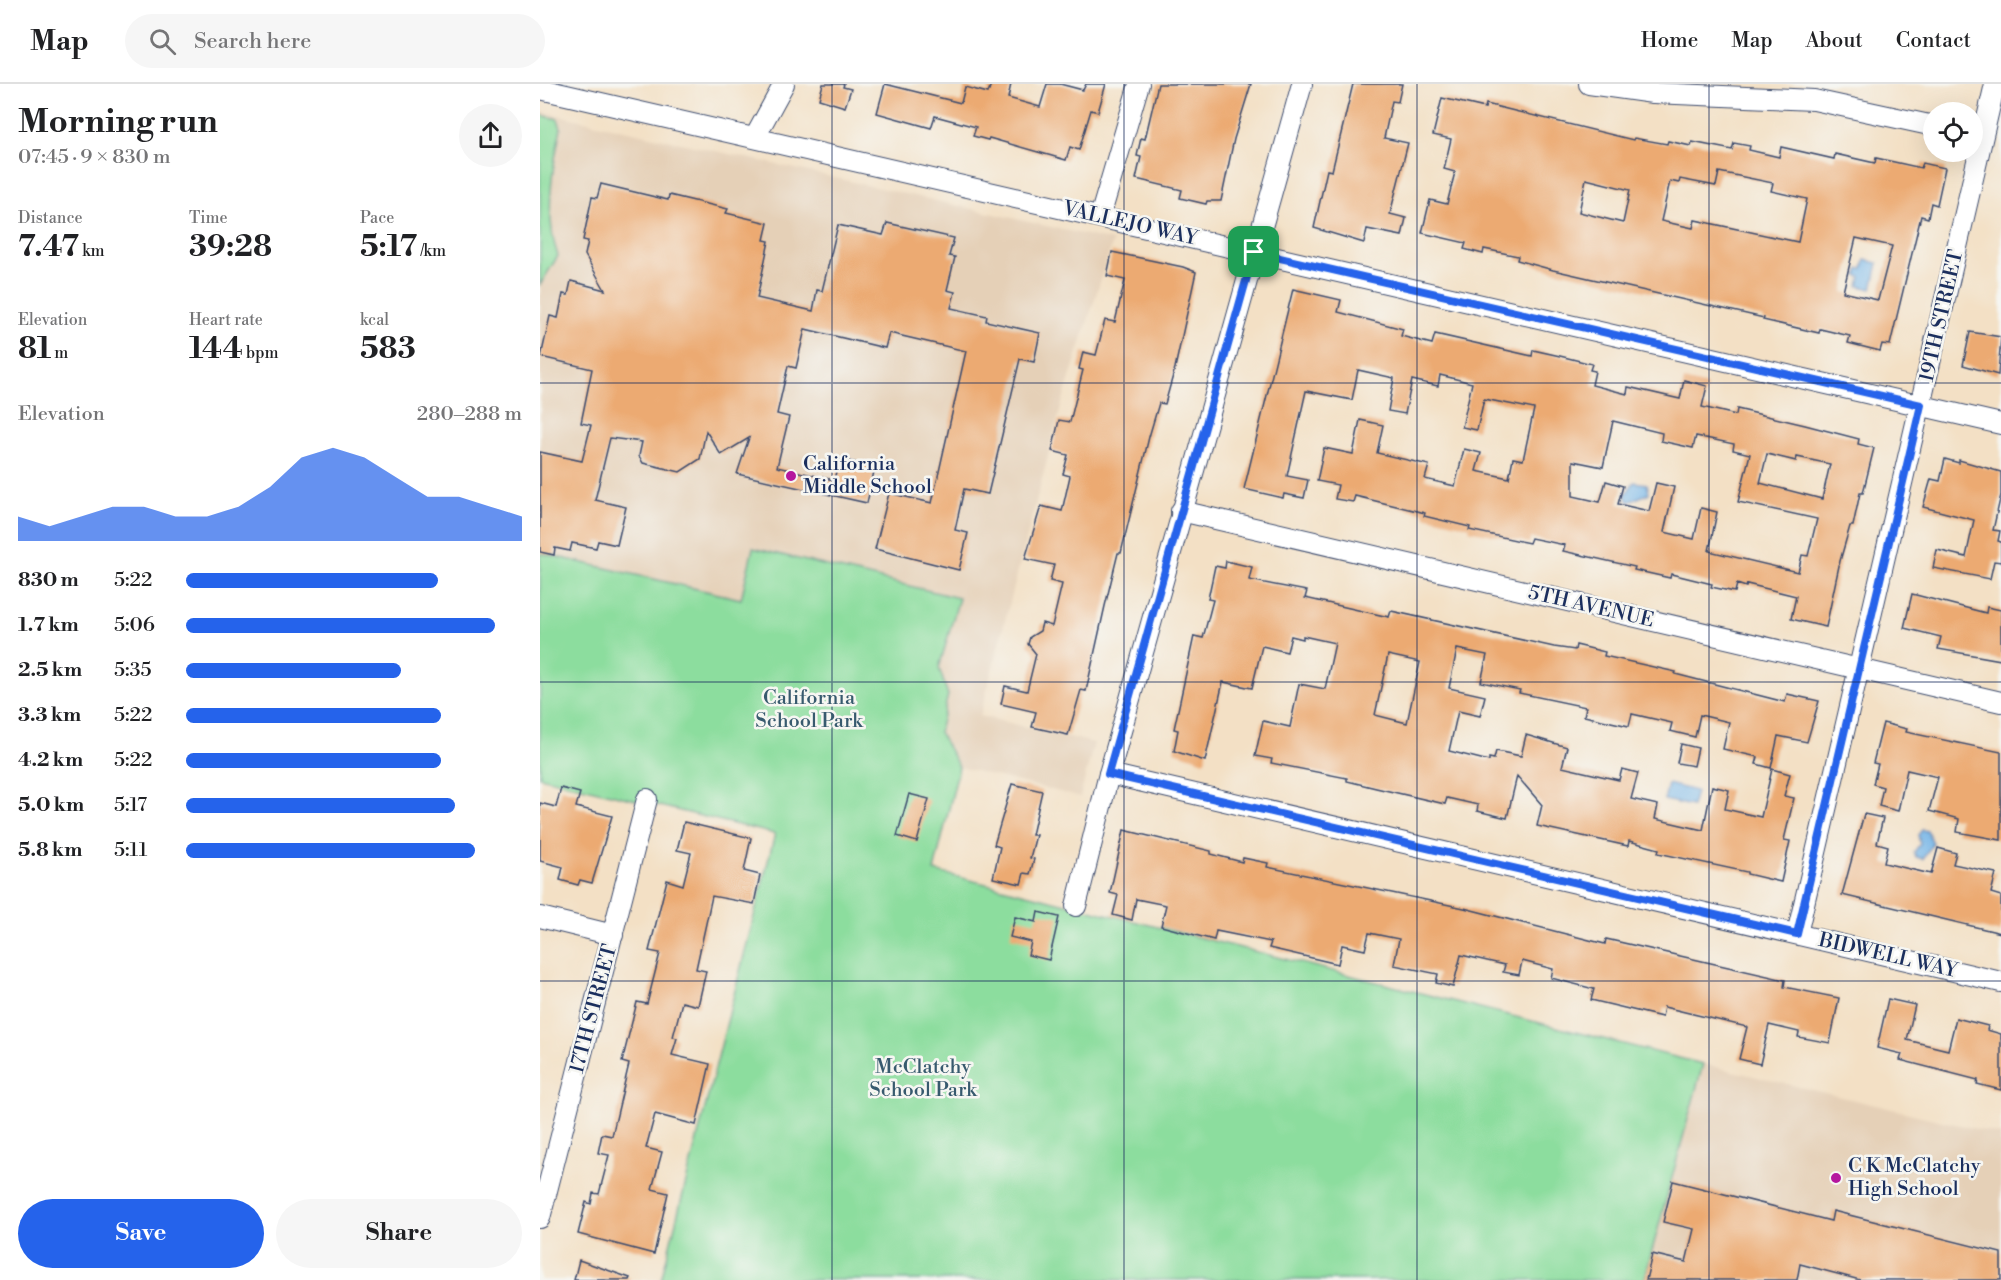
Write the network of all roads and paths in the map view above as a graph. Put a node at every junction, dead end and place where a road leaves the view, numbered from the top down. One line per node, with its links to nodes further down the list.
1 (783, 84): 9 (street)
2 (1139, 84): 11 (street)
3 (1302, 84): 12 (street)
4 (1589, 84): 6 (street)
5 (1995, 84): 10 (street, 19TH STREET)
6 (1628, 87): 8 (street)
7 (540, 89): 9 (street, VALLEJO WAY)
8 (1923, 124)
9 (755, 136): 11 (street, VALLEJO WAY)
10 (1985, 138): 13 (street, 19TH STREET)
11 (1100, 217): 12 (street, VALLEJO WAY)
12 (1254, 252): 13 (street, VALLEJO WAY); 15 (street)
13 (1921, 405): 14 (street, VALLEJO WAY); 16 (street, 19TH STREET)
14 (2001, 424)
15 (1181, 511): 16 (street, 5TH AVENUE); 18 (street)
16 (1858, 669): 17 (street, 5TH AVENUE); 22 (street, 19TH STREET)
17 (2001, 702)
18 (1108, 774): 20 (street); 22 (street, BIDWELL WAY)
19 (647, 799): 23 (street, 17TH STREET)
20 (1076, 906)
21 (540, 917): 23 (street)
22 (1797, 934): 24 (street, BIDWELL WAY)
23 (613, 935): 25 (street, 17TH STREET)
24 (2001, 982)
25 (540, 1218)

